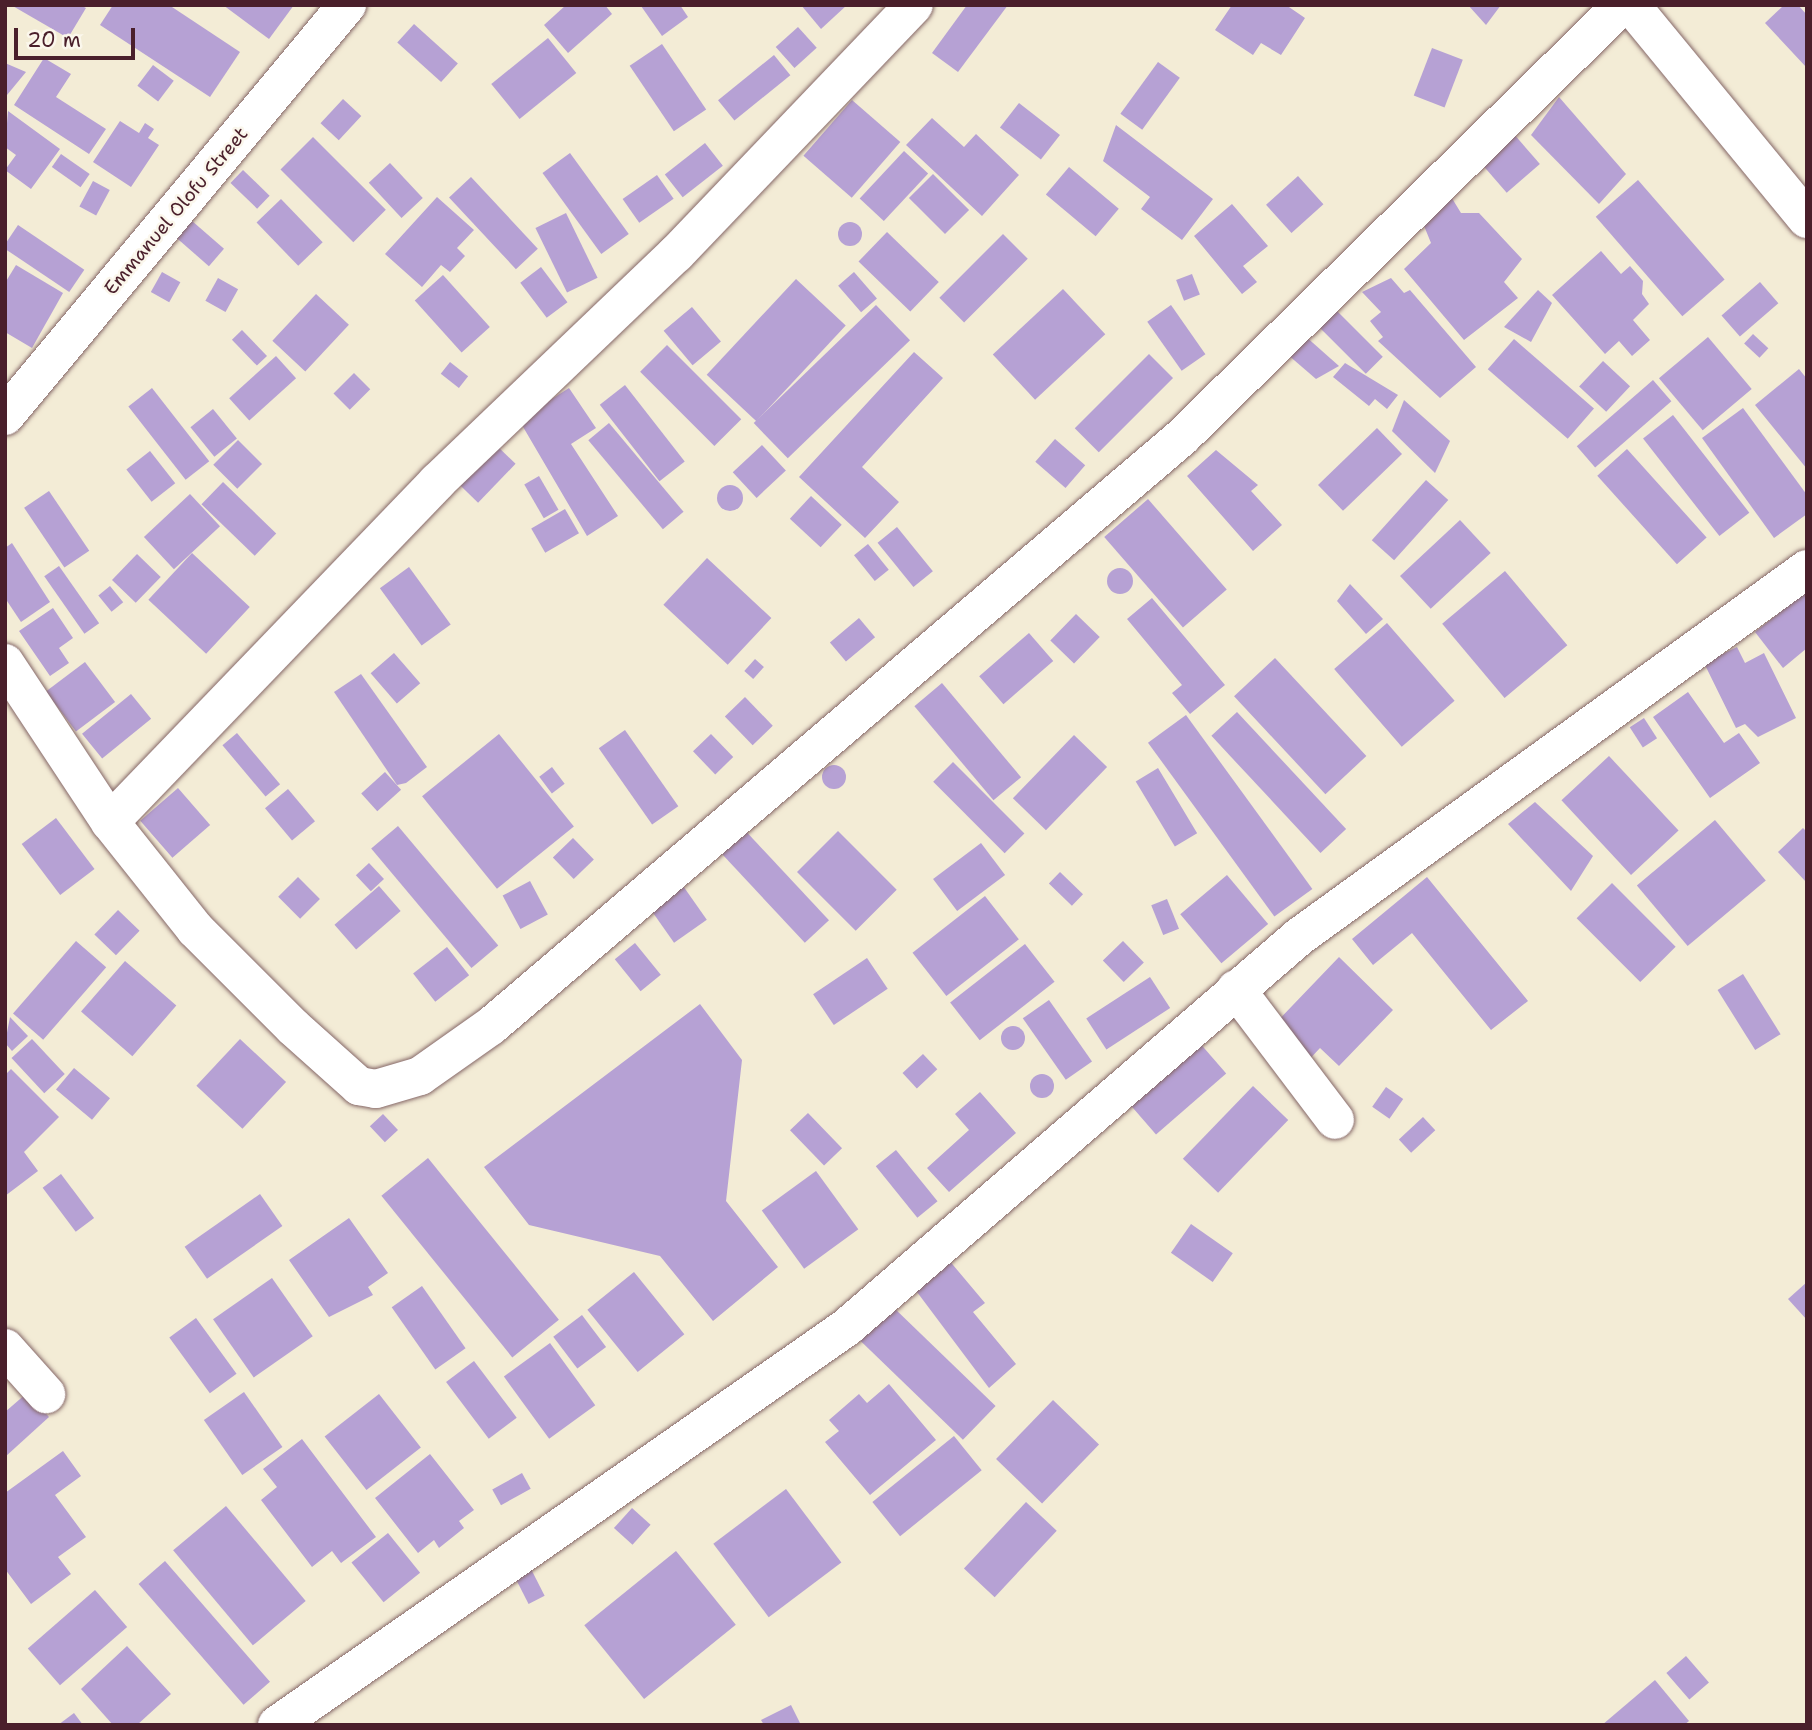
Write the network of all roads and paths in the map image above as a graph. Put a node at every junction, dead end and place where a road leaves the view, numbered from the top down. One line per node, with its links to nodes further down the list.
1 (347, 5): 6 (street, Emmanuel Olofu Street)
2 (914, 5): 9 (street)
3 (1622, 5): 9 (street)
4 (1631, 5): 5 (street)
5 (1807, 219)
6 (5, 416)
7 (1807, 569): 10 (street)
8 (5, 663): 9 (street)
9 (110, 822)
10 (1236, 989): 11 (street); 14 (street)
11 (1335, 1120)
12 (5, 1348): 13 (street)
13 (46, 1394)
14 (277, 1725)

